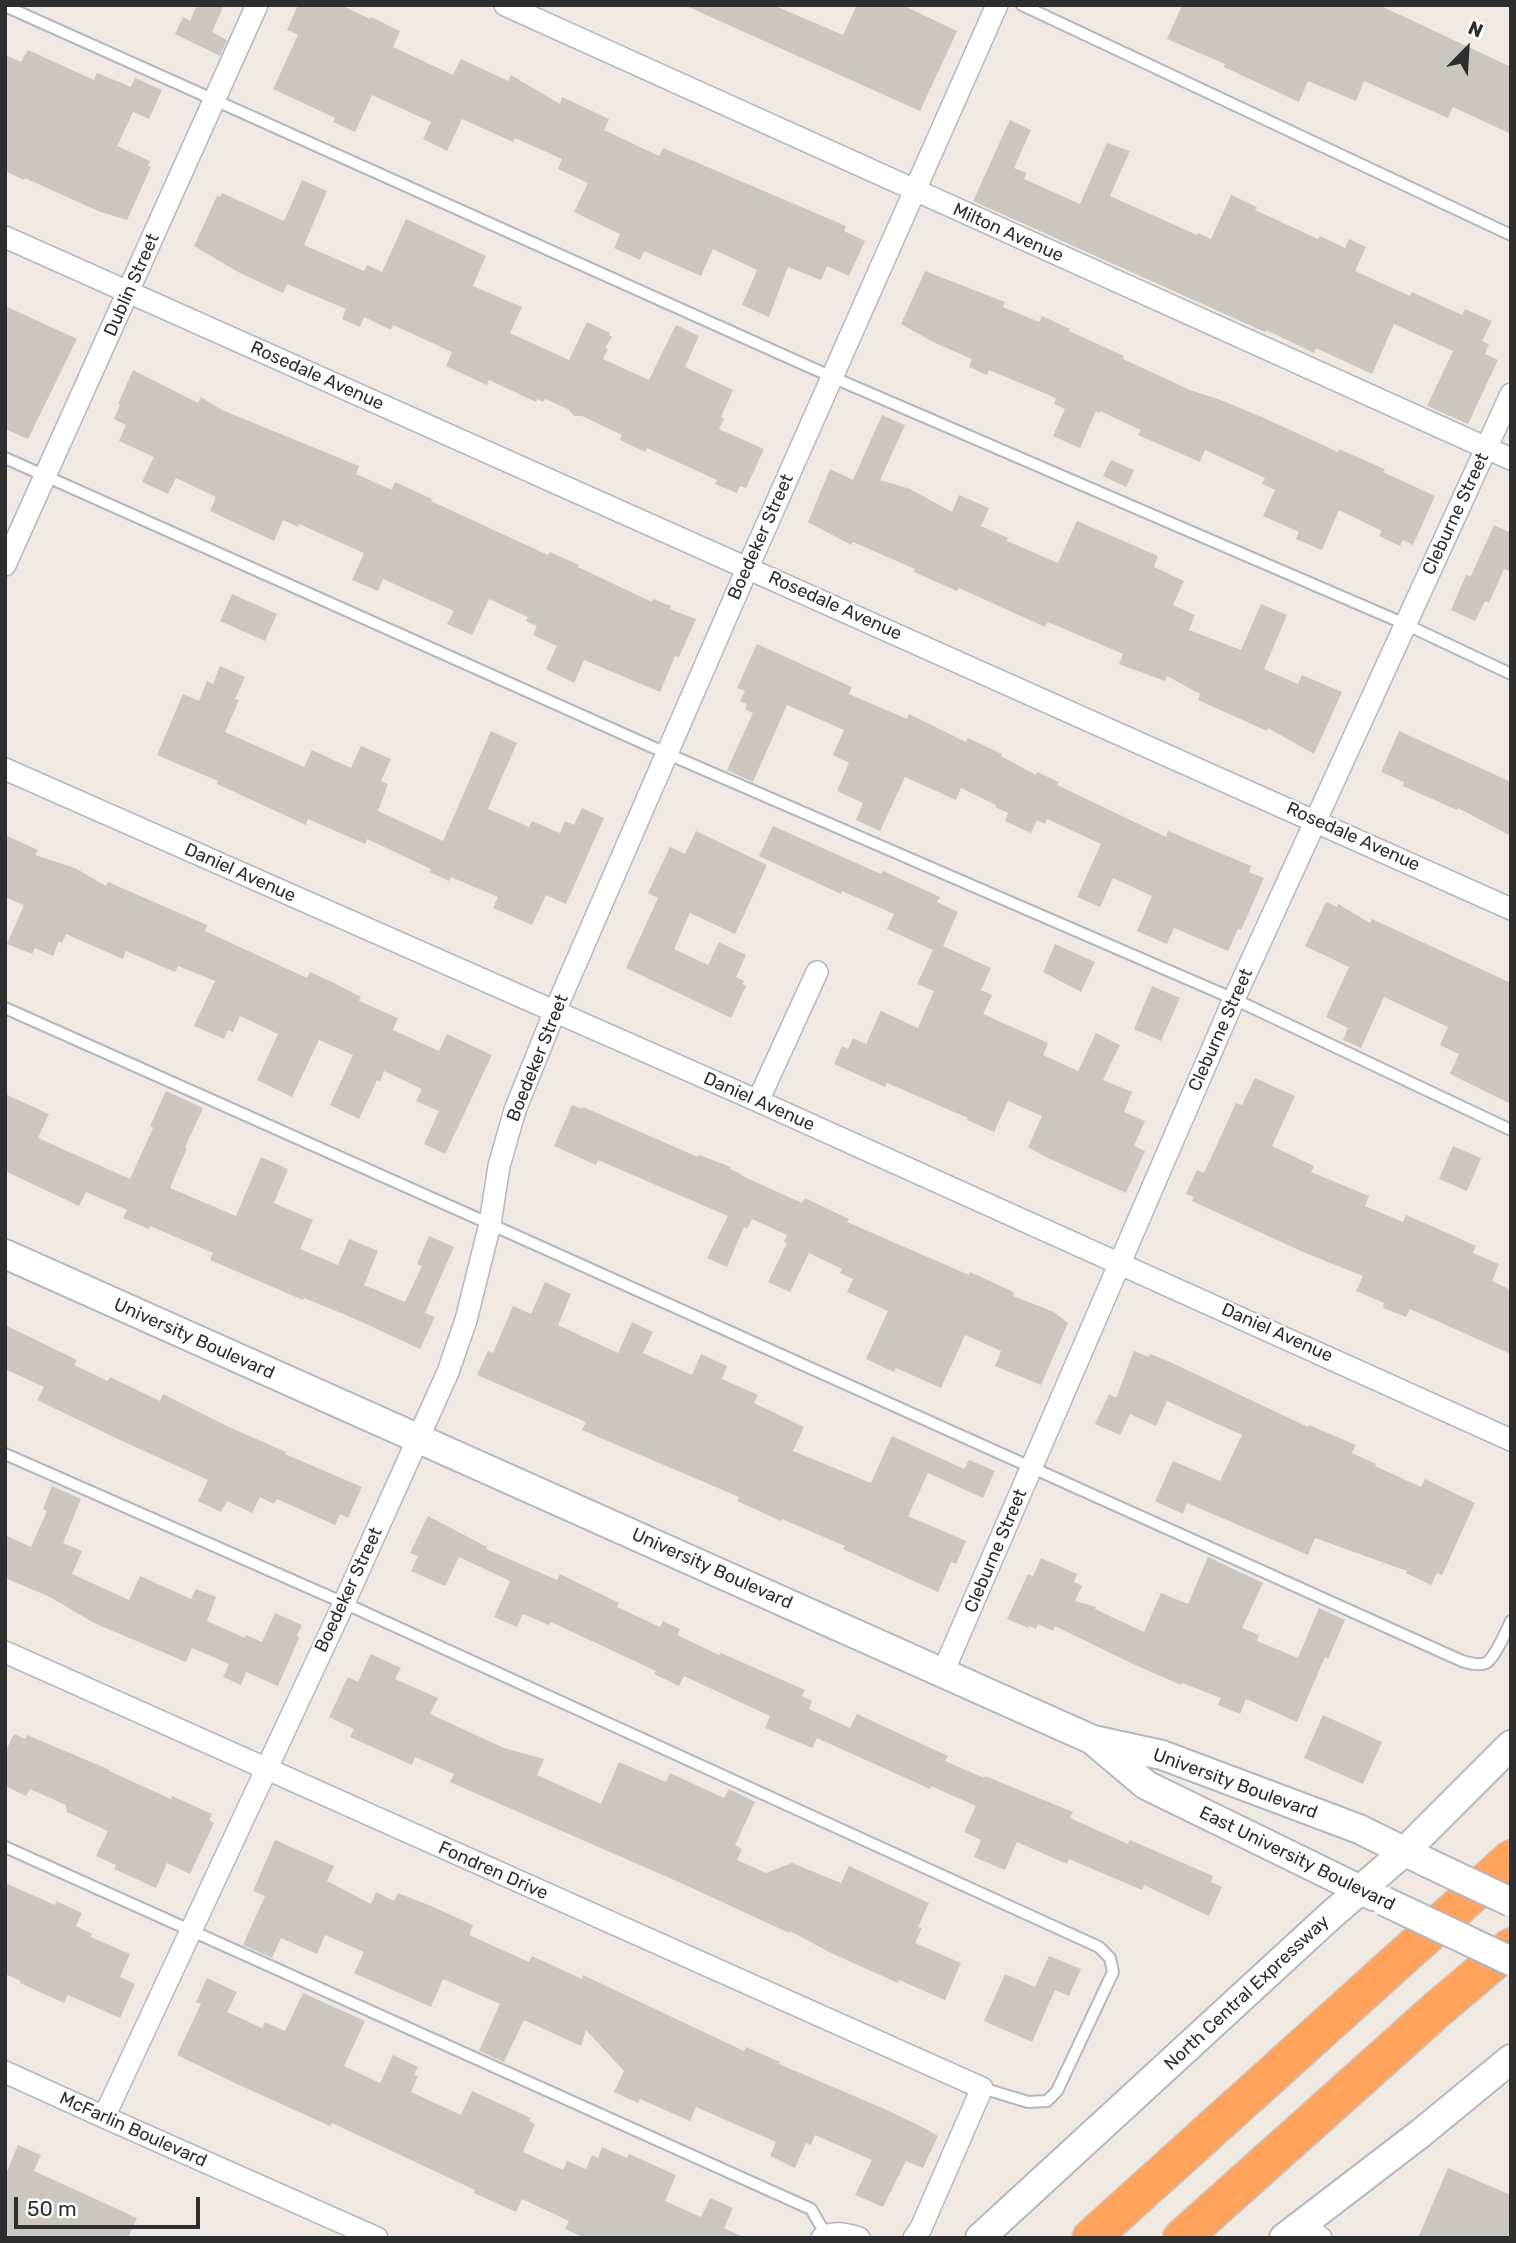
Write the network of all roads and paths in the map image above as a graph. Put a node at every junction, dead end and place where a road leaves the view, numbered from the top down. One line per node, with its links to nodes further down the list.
1 (257, 5): 6 (street, Dublin Street)
2 (505, 5): 7 (street, Milton Avenue)
3 (997, 5): 7 (street, Boedeker Street)
4 (1022, 5): 8 (lane)
5 (5, 6): 6 (lane)
6 (213, 99): 10 (street, Dublin Street); 11 (lane)
7 (915, 191): 11 (street, Boedeker Street); 13 (street, Milton Avenue)
8 (1511, 235)
9 (5, 237): 10 (street, Rosedale Avenue)
10 (129, 293): 16 (street, Dublin Street); 18 (street, Rosedale Avenue)
11 (832, 377): 18 (street, Boedeker Street); 19 (lane)
12 (1511, 394): 13 (street, Cleburne Street)
13 (1487, 448): 15 (street, Milton Avenue); 19 (street, Cleburne Street)
14 (5, 458): 16 (lane)
15 (1511, 459)
16 (46, 476): 17 (street, Dublin Street); 21 (lane)
17 (5, 565)
18 (748, 567): 21 (street, Boedeker Street); 23 (street, Rosedale Avenue)
19 (1405, 624): 20 (lane); 23 (street, Cleburne Street)
20 (1511, 674)
21 (668, 754): 26 (lane); 28 (street, Boedeker Street)
22 (5, 769): 28 (street, Daniel Avenue)
23 (1314, 820): 24 (street, Rosedale Avenue); 26 (street, Cleburne Street)
24 (1511, 909)
25 (817, 972): 29 (street)
26 (1234, 999): 30 (lane); 33 (street, Cleburne Street)
27 (5, 1009): 31 (lane)
28 (555, 1011): 29 (street, Daniel Avenue); 31 (street, Boedeker Street)
29 (758, 1101): 33 (street, Daniel Avenue)
30 (1511, 1130)
31 (490, 1224): 34 (street, Boedeker Street); 37 (lane)
32 (5, 1254): 34 (street, University Boulevard)
33 (1119, 1262): 35 (street, Daniel Avenue); 37 (street, Cleburne Street)
34 (418, 1439): 38 (street, Boedeker Street); 41 (street, University Boulevard)
35 (1511, 1440)
36 (5, 1454): 38 (lane)
37 (1032, 1469): 39 (lane); 41 (street, Cleburne Street)
38 (344, 1603): 44 (street, Boedeker Street); 55 (lane)
39 (1511, 1621)
40 (5, 1652): 44 (street, Fondren Drive)
41 (943, 1672): 42 (street, University Boulevard)
42 (1093, 1740): 46 (street, University Boulevard); 48 (street, East University Boulevard)
43 (1511, 1745): 46 (street, North Central Expressway)
44 (265, 1769): 50 (street, Boedeker Street); 55 (street, Fondren Drive)
45 (5, 1847): 50 (lane)
46 (1415, 1857): 48 (street, North Central Expressway); 49 (street, bridge)
47 (1511, 1859): 63 (highway)
48 (1372, 1896): 52 (street, East University Boulevard, bridge); 62 (street, North Central Expressway)
49 (1511, 1902)
50 (191, 1929): 56 (street, Boedeker Street); 58 (lane)
51 (1511, 1947): 64 (highway)
52 (1511, 1961)
53 (1511, 2059): 57 (street)
54 (5, 2072): 56 (street, McFarlin Boulevard)
55 (982, 2088): 61 (street)
56 (104, 2117): 59 (street, McFarlin Boulevard)
57 (1302, 2233)
58 (824, 2236): 60 (street)
59 (377, 2238)
60 (859, 2238)
61 (915, 2238)
62 (980, 2238)
63 (1091, 2238)
64 (1182, 2238)

